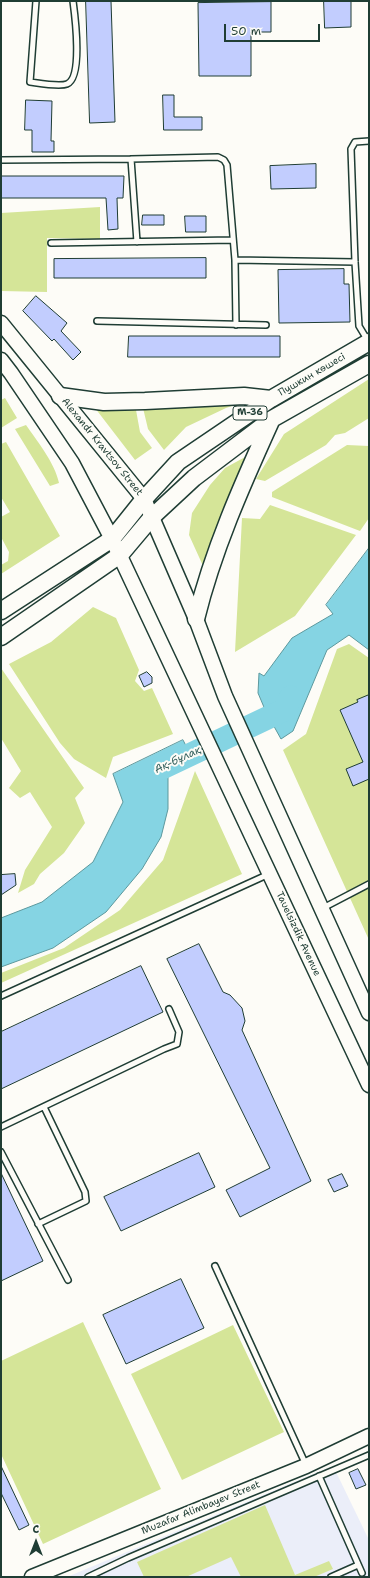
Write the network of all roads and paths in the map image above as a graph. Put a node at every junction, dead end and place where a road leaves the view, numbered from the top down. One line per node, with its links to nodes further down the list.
1 (36, 1): 2 (lane)
2 (73, 1)
3 (369, 141): 10 (lane)
4 (131, 159): 5 (lane); 6 (lane); 7 (lane)
5 (1, 160)
6 (233, 240): 7 (lane); 9 (lane)
7 (137, 242): 8 (lane)
8 (51, 243)
9 (235, 260): 10 (lane); 13 (lane)
10 (355, 262): 15 (lane)
11 (97, 321): 13 (lane)
12 (1, 323): 18 (main road, Alexandr Kravtsov Street)
13 (236, 325): 14 (lane)
14 (266, 325)
15 (369, 342): 19 (main road, Пушкин көшесі / M-36)
16 (1, 360): 23 (main road)
17 (369, 364): 20 (main road, Пушкин көшесі / M-36)
18 (60, 396): 19 (main road); 21 (main road, Alexandr Kravtsov Street)
19 (271, 399): 21 (main road, Пушкин көшесі / M-36)
20 (272, 419): 22 (main road, Пушкин көшесі / M-36); 26 (main road)
21 (144, 499): 22 (main road, Alexandr Kravtsov Street); 23 (main road, M-36)
22 (152, 517): 24 (main road, M-36); 26 (main road, Alexandr Kravtsov Street)
23 (112, 539): 24 (main road); 25 (main road, M-36)
24 (120, 556): 27 (main road, M-36); 28 (main road, Tauelsizdik Avenue)
25 (1, 612)
26 (196, 619): 30 (main road, Alexandr Kravtsov Street)
27 (1, 637)
28 (270, 874): 31 (lane); 34 (main road, Tauelsizdik Avenue)
29 (369, 884): 30 (lane)
30 (322, 908): 33 (main road)
31 (1, 996)
32 (170, 1009): 35 (lane)
33 (369, 1013)
34 (369, 1085)
35 (44, 1107): 36 (lane); 38 (lane)
36 (1, 1127)
37 (1, 1152): 38 (lane)
38 (38, 1224): 40 (lane)
39 (215, 1266): 43 (lane)
40 (68, 1280)
41 (369, 1436): 43 (main road, Muzafar Alimbayev Street)
42 (369, 1455): 44 (lane)
43 (306, 1466): 47 (main road, Muzafar Alimbayev Street)
44 (319, 1476): 45 (lane); 48 (lane)
45 (358, 1565): 46 (lane); 49 (lane)
46 (362, 1573)
47 (32, 1577)
48 (88, 1577)
49 (331, 1577)

